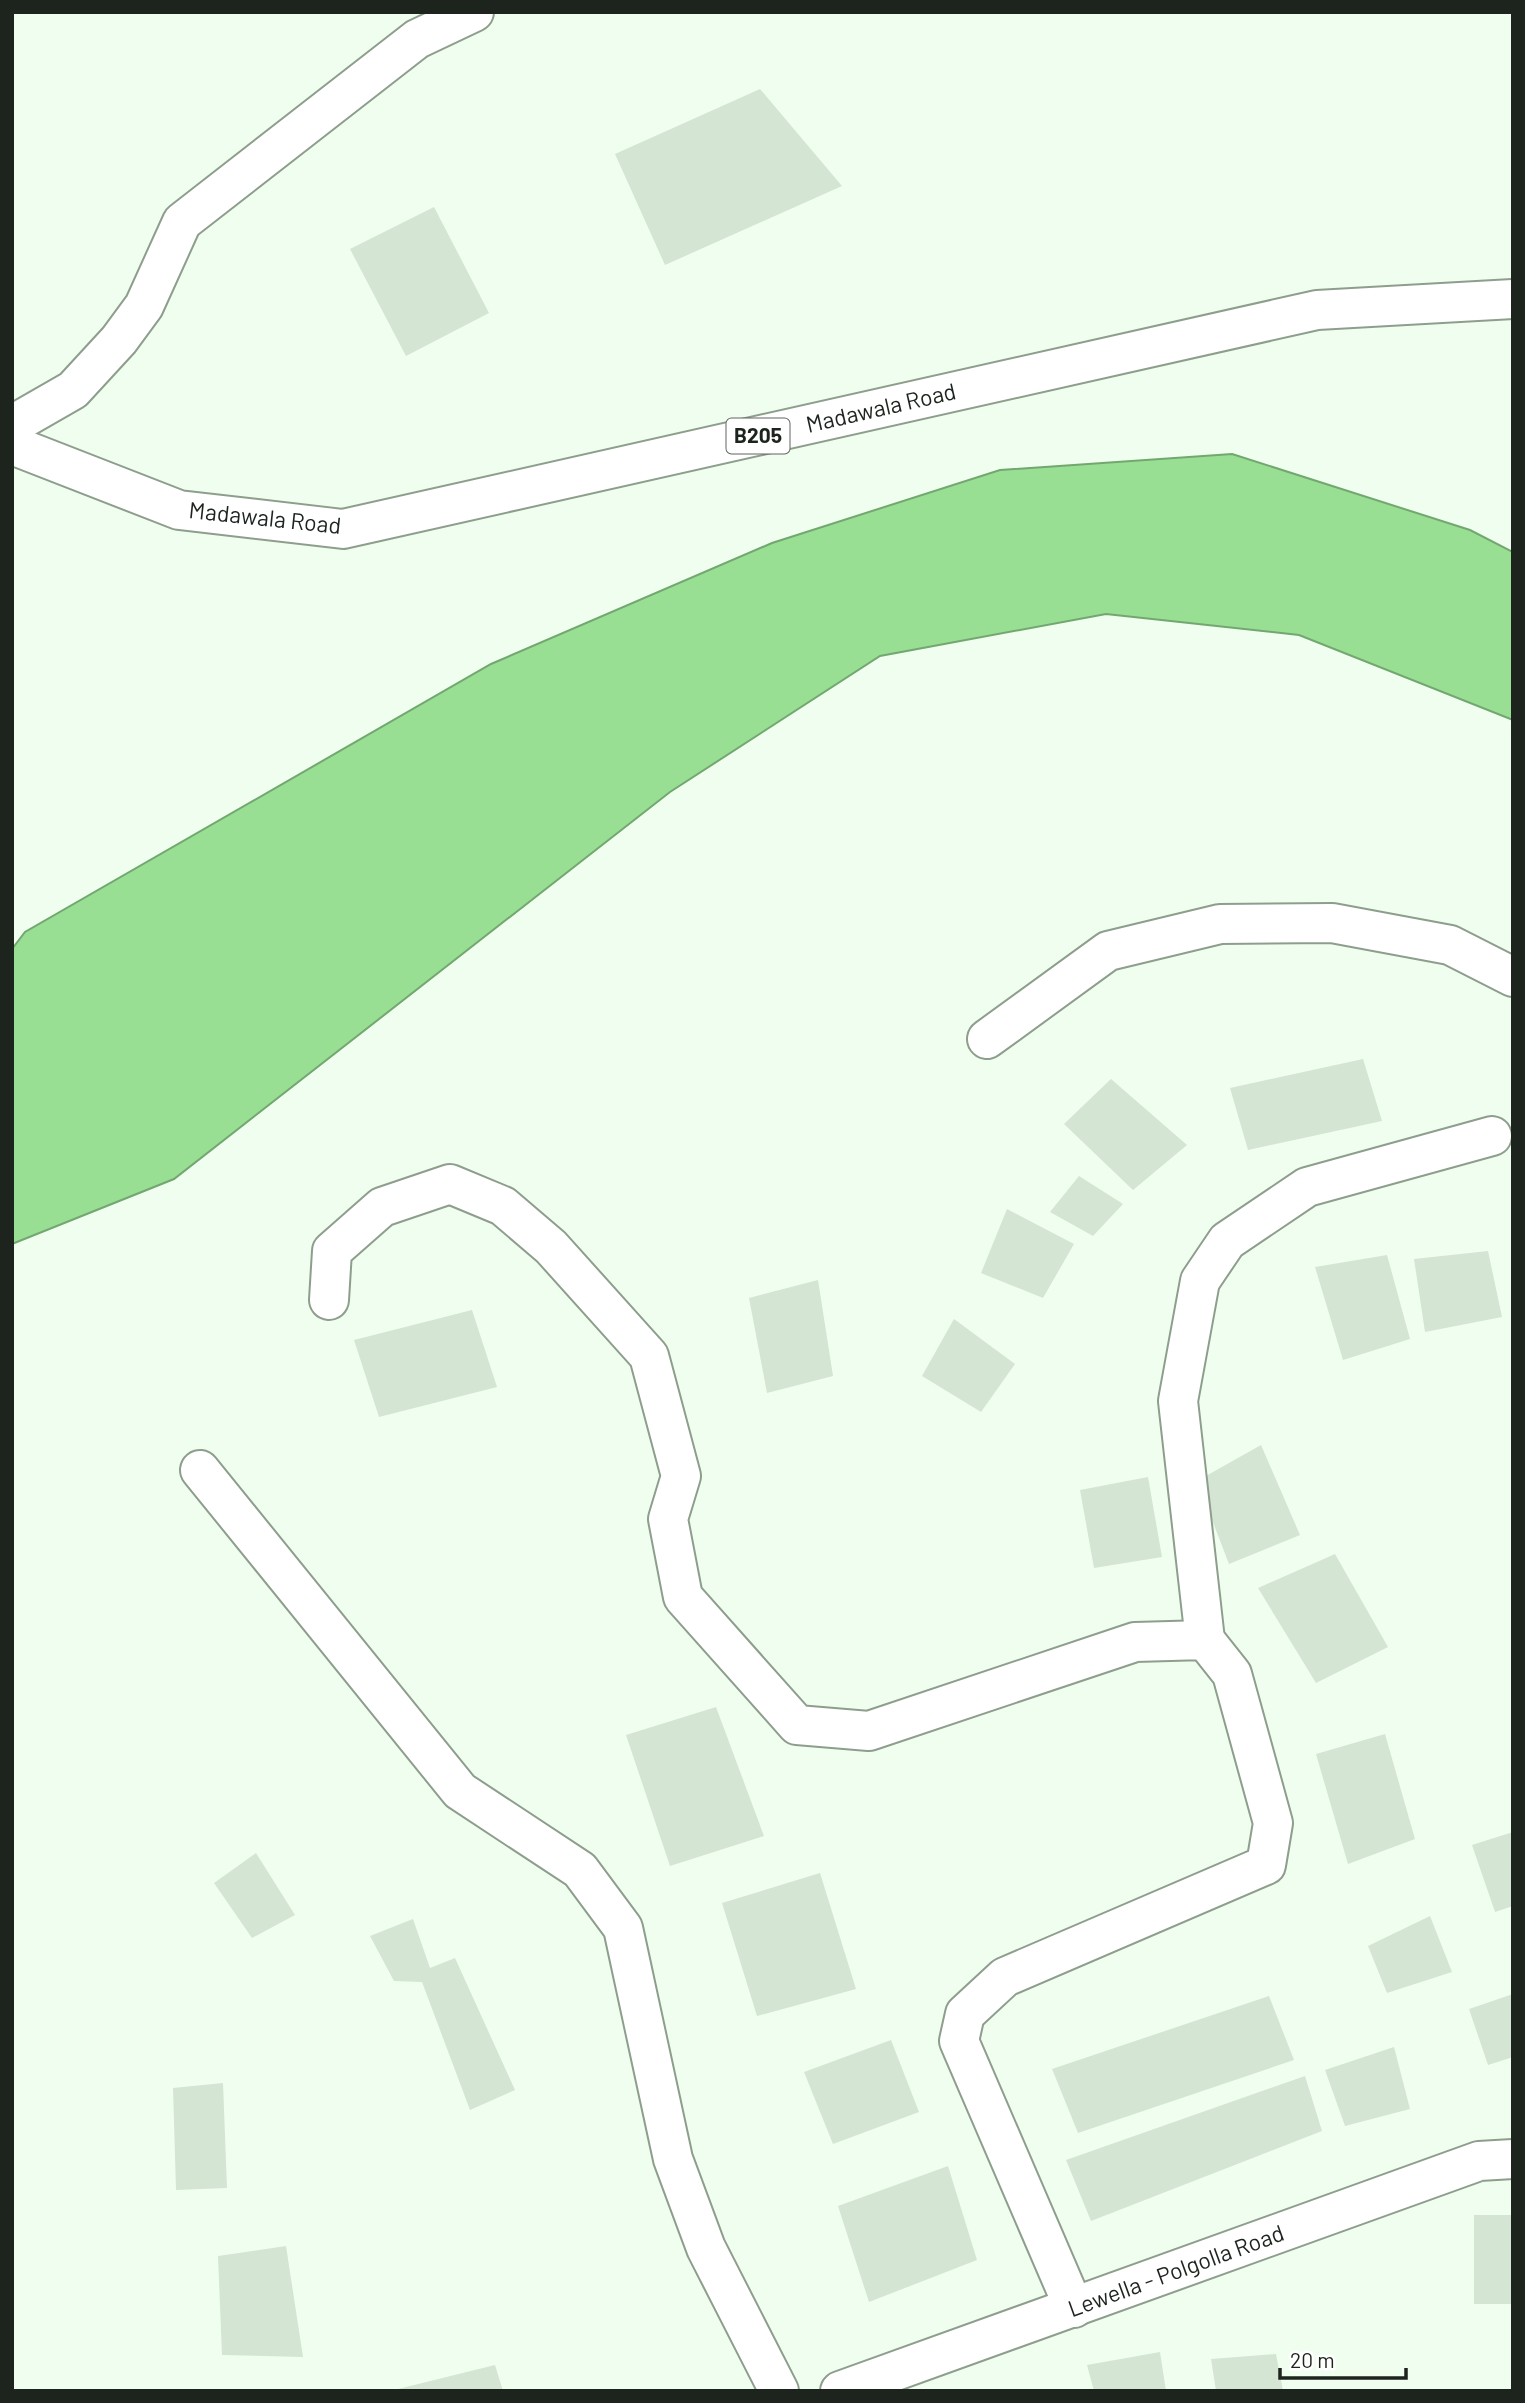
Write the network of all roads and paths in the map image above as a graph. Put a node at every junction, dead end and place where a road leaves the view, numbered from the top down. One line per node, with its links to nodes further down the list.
1 (474, 12): 3 (street)
2 (1513, 299): 4 (street, Madawala Road / B205)
3 (12, 425)
4 (12, 445)
5 (1513, 977): 6 (street)
6 (987, 1039)
7 (1492, 1136): 10 (street)
8 (330, 1300): 10 (street)
9 (200, 1470): 13 (street)
10 (1205, 1640): 12 (street)
11 (1513, 2159): 12 (street, Lewella - Polgolla Road)
12 (1073, 2308): 14 (street, Lewella - Polgolla Road)
13 (779, 2391)
14 (840, 2391)

